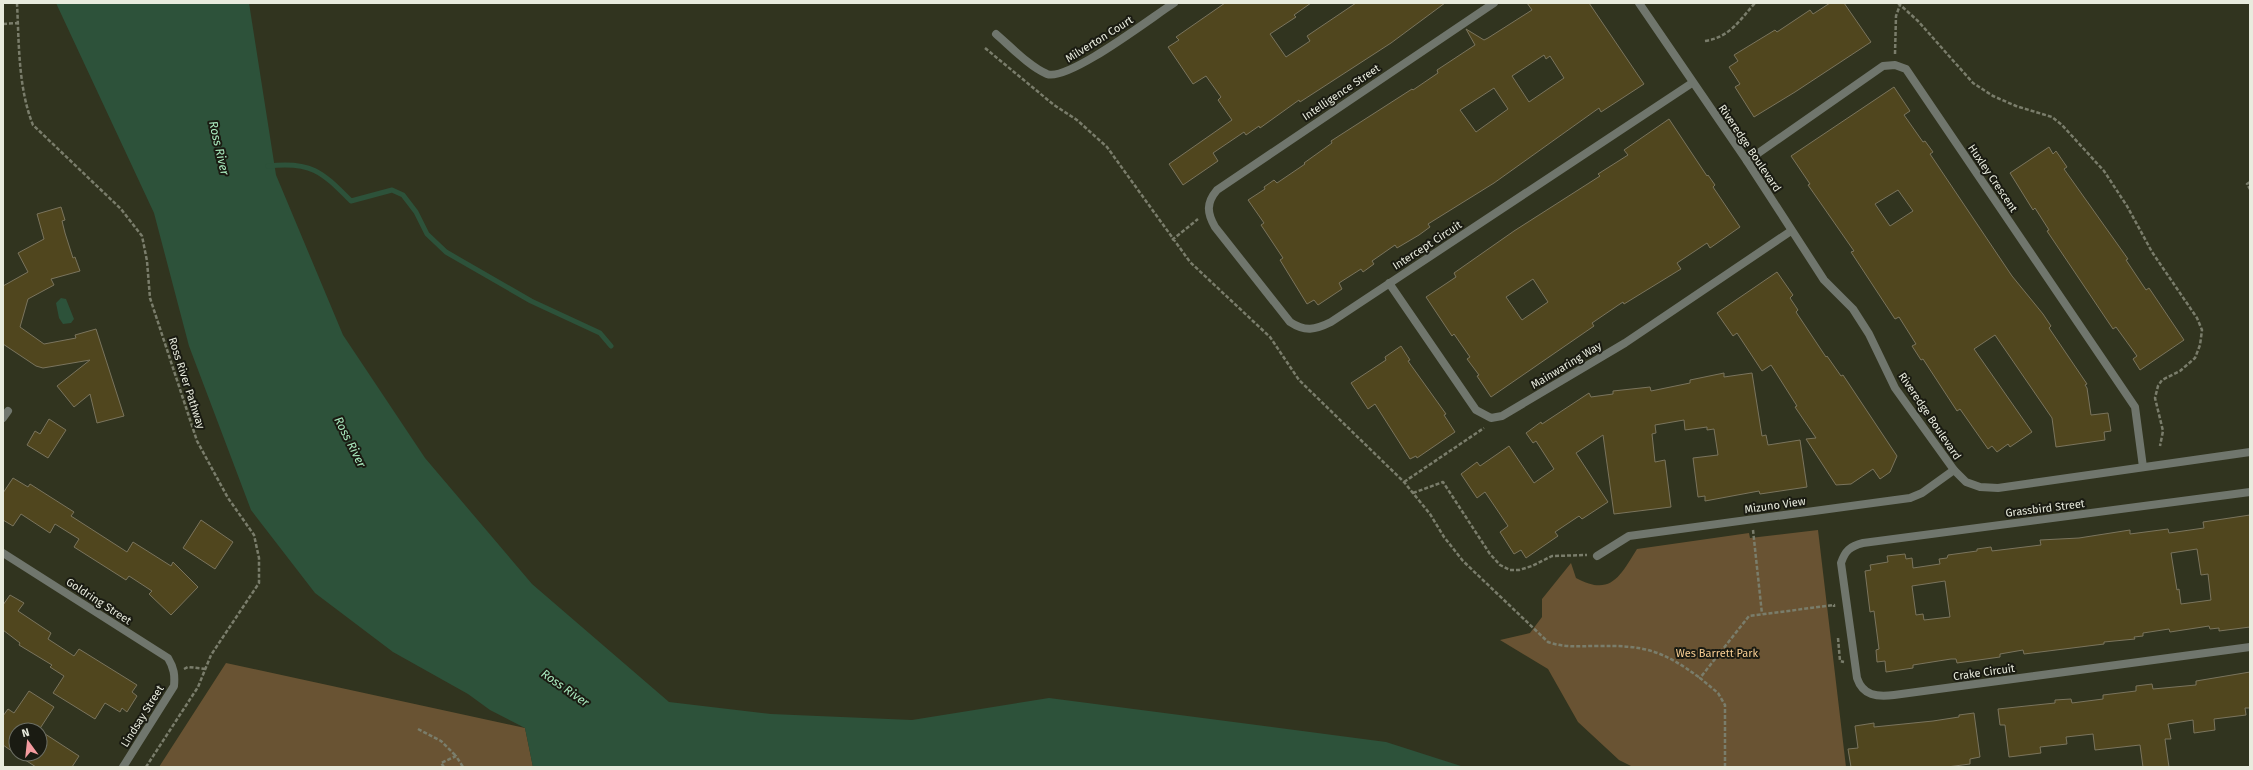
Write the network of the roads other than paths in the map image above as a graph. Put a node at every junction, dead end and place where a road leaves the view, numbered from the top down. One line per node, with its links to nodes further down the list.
1 (1174, 3): 4 (street, Milverton Court)
2 (1494, 3): 7 (street, Intelligence Street)
3 (1639, 3): 5 (street, Riveredge Boulevard)
4 (996, 34)
5 (1692, 83): 6 (street, Riveredge Boulevard); 9 (street, Intercept Circuit)
6 (1746, 160): 8 (street, Riveredge Boulevard); 11 (street, Huxley Crescent)
7 (1208, 206): 9 (street, Intercept Circuit)
8 (1791, 231): 9 (street, Mainwaring Way); 12 (street, Riveredge Boulevard)
9 (1389, 283)
10 (2250, 452): 11 (street, Riveredge Boulevard)
11 (2144, 467): 12 (street, Riveredge Boulevard)
12 (1954, 470): 16 (street, Mizuno View)
13 (2250, 492): 14 (street, Grassbird Street)
14 (1846, 551): 17 (street, Crake Circuit)
15 (3, 553): 18 (street, Goldring Street)
16 (1597, 556)
17 (2250, 647)
18 (175, 675): 19 (street, Lindsay Street)
19 (123, 767)

